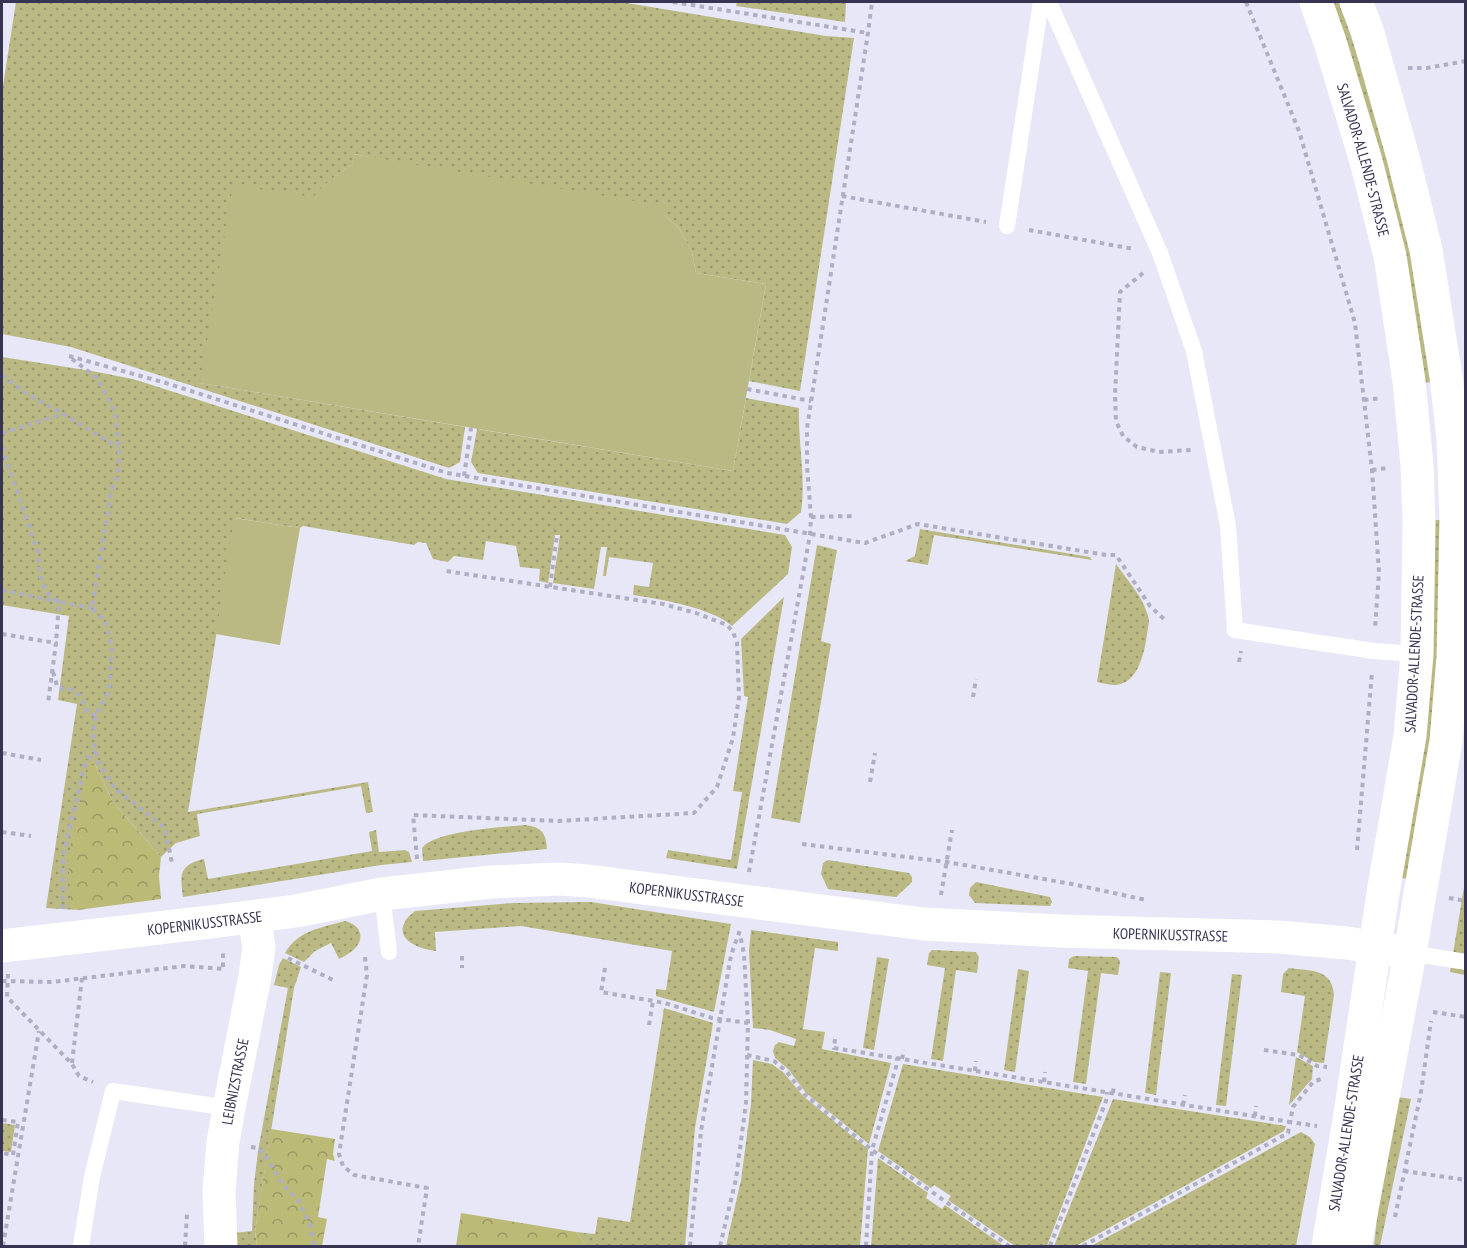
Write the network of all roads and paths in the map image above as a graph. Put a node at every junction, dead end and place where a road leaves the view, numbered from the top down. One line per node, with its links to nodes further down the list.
1 (673, 2): 8 (path)
2 (872, 2): 8 (path)
3 (1041, 2): 11 (lane)
4 (1049, 2): 12 (lane)
5 (1246, 2): 38 (path)
6 (1316, 2): 23 (street, SALVADOR-ALLENDE-STRASSE)
7 (1356, 2): 19 (street, SALVADOR-ALLENDE-STRASSE)
8 (868, 33): 15 (path)
9 (1466, 61): 10 (path)
10 (1407, 68)
11 (1007, 226)
12 (1162, 258): 22 (lane); 22 (path)
13 (2, 375): 16 (path)
14 (747, 389): 15 (path)
15 (811, 401): 27 (path)
16 (63, 414): 18 (path); 21 (path)
17 (471, 428): 25 (path)
18 (2, 433)
19 (1459, 438): 23 (street); 24 (street, SALVADOR-ALLENDE-STRASSE)
20 (2, 447): 33 (path)
21 (119, 448): 25 (path); 34 (path)
22 (1213, 449): 38 (lane)
23 (1417, 465): 24 (street); 39 (street, SALVADOR-ALLENDE-STRASSE)
24 (1460, 475): 67 (street, SALVADOR-ALLENDE-STRASSE)
25 (464, 476): 29 (path)
26 (854, 516): 27 (path)
27 (811, 517): 29 (path)
28 (557, 535): 31 (path)
29 (810, 535): 35 (path); 58 (path)
30 (446, 572): 31 (path)
31 (550, 587): 55 (path)
32 (2, 590): 33 (path)
33 (59, 602): 34 (path); 37 (path)
34 (92, 608): 44 (path)
35 (1165, 620)
36 (2, 634): 37 (path)
37 (56, 643): 40 (path)
38 (1374, 651): 39 (lane); 54 (path)
39 (1417, 654): 65 (street, SALVADOR-ALLENDE-STRASSE)
40 (52, 672): 43 (path); 44 (path)
41 (976, 679): 42 (path)
42 (973, 697)
43 (48, 703)
44 (96, 715): 45 (path)
45 (95, 751): 57 (path); 62 (path)
46 (2, 753): 48 (path)
47 (875, 753): 49 (path)
48 (41, 760)
49 (870, 782)
50 (952, 830): 56 (path)
51 (2, 831): 52 (path)
52 (32, 836)
53 (802, 844): 56 (path)
54 (1356, 857)
55 (418, 861)
56 (946, 862): 60 (path); 61 (path)
57 (172, 863)
58 (748, 880)
59 (382, 894): 63 (street, KOPERNIKUSSTRASSE); 65 (street, KOPERNIKUSSTRASSE); 66 (lane)
60 (1148, 901)
61 (939, 905)
62 (64, 914)
63 (254, 917): 64 (street, KOPERNIKUSSTRASSE); 105 (street, LEIBNIZSTRASSE)
64 (2, 946)
65 (1375, 948): 67 (street); 126 (street, SALVADOR-ALLENDE-STRASSE)
66 (390, 952)
67 (1410, 953): 71 (lane); 127 (street, SALVADOR-ALLENDE-STRASSE)
68 (285, 956): 77 (path)
69 (462, 956): 73 (path)
70 (365, 957): 119 (path)
71 (1466, 962)
72 (223, 968): 75 (path)
73 (462, 968)
74 (605, 968): 79 (path)
75 (82, 978): 78 (path); 92 (path)
76 (2, 981): 78 (path)
77 (333, 981)
78 (7, 982): 85 (path)
79 (653, 1000): 82 (path); 84 (path)
80 (1433, 1012): 81 (path)
81 (1466, 1017)
82 (720, 1019): 83 (path); 83 (path); 120 (path)
83 (748, 1023): 89 (path)
84 (649, 1025)
85 (39, 1031): 92 (path); 115 (path)
86 (836, 1039): 90 (path)
87 (904, 1050): 90 (path)
88 (1264, 1050): 95 (path)
89 (747, 1054): 111 (path); 121 (path)
90 (900, 1059): 93 (path); 111 (path)
91 (976, 1061): 93 (path)
92 (72, 1064): 99 (path)
93 (975, 1071): 96 (path)
94 (1046, 1072): 96 (path)
95 (1326, 1077): 98 (path); 109 (path)
96 (1044, 1082): 100 (path)
97 (1114, 1084): 101 (path)
98 (1324, 1087)
99 (113, 1091): 105 (lane); 116 (lane)
100 (1107, 1092): 101 (path); 124 (path)
101 (1113, 1093): 103 (path)
102 (1185, 1095): 103 (path)
103 (1183, 1105): 106 (path)
104 (1256, 1106): 106 (path)
105 (229, 1108): 110 (street, LEIBNIZSTRASSE)
106 (1255, 1116): 109 (path)
107 (1320, 1117): 109 (path)
108 (2, 1120): 112 (path)
109 (1290, 1122): 125 (path)
110 (224, 1142): 117 (street, LEIBNIZSTRASSE); 118 (path)
111 (872, 1150): 122 (path); 123 (path)
112 (2, 1154)
113 (1404, 1171): 114 (path)
114 (1466, 1180)
115 (3, 1246)
116 (81, 1246)
117 (221, 1246)
118 (314, 1246)
119 (418, 1246)
120 (690, 1246)
121 (720, 1246)
122 (866, 1246)
123 (1009, 1246)
124 (1050, 1246)
125 (1083, 1246)
126 (1328, 1246)
127 (1356, 1246)

